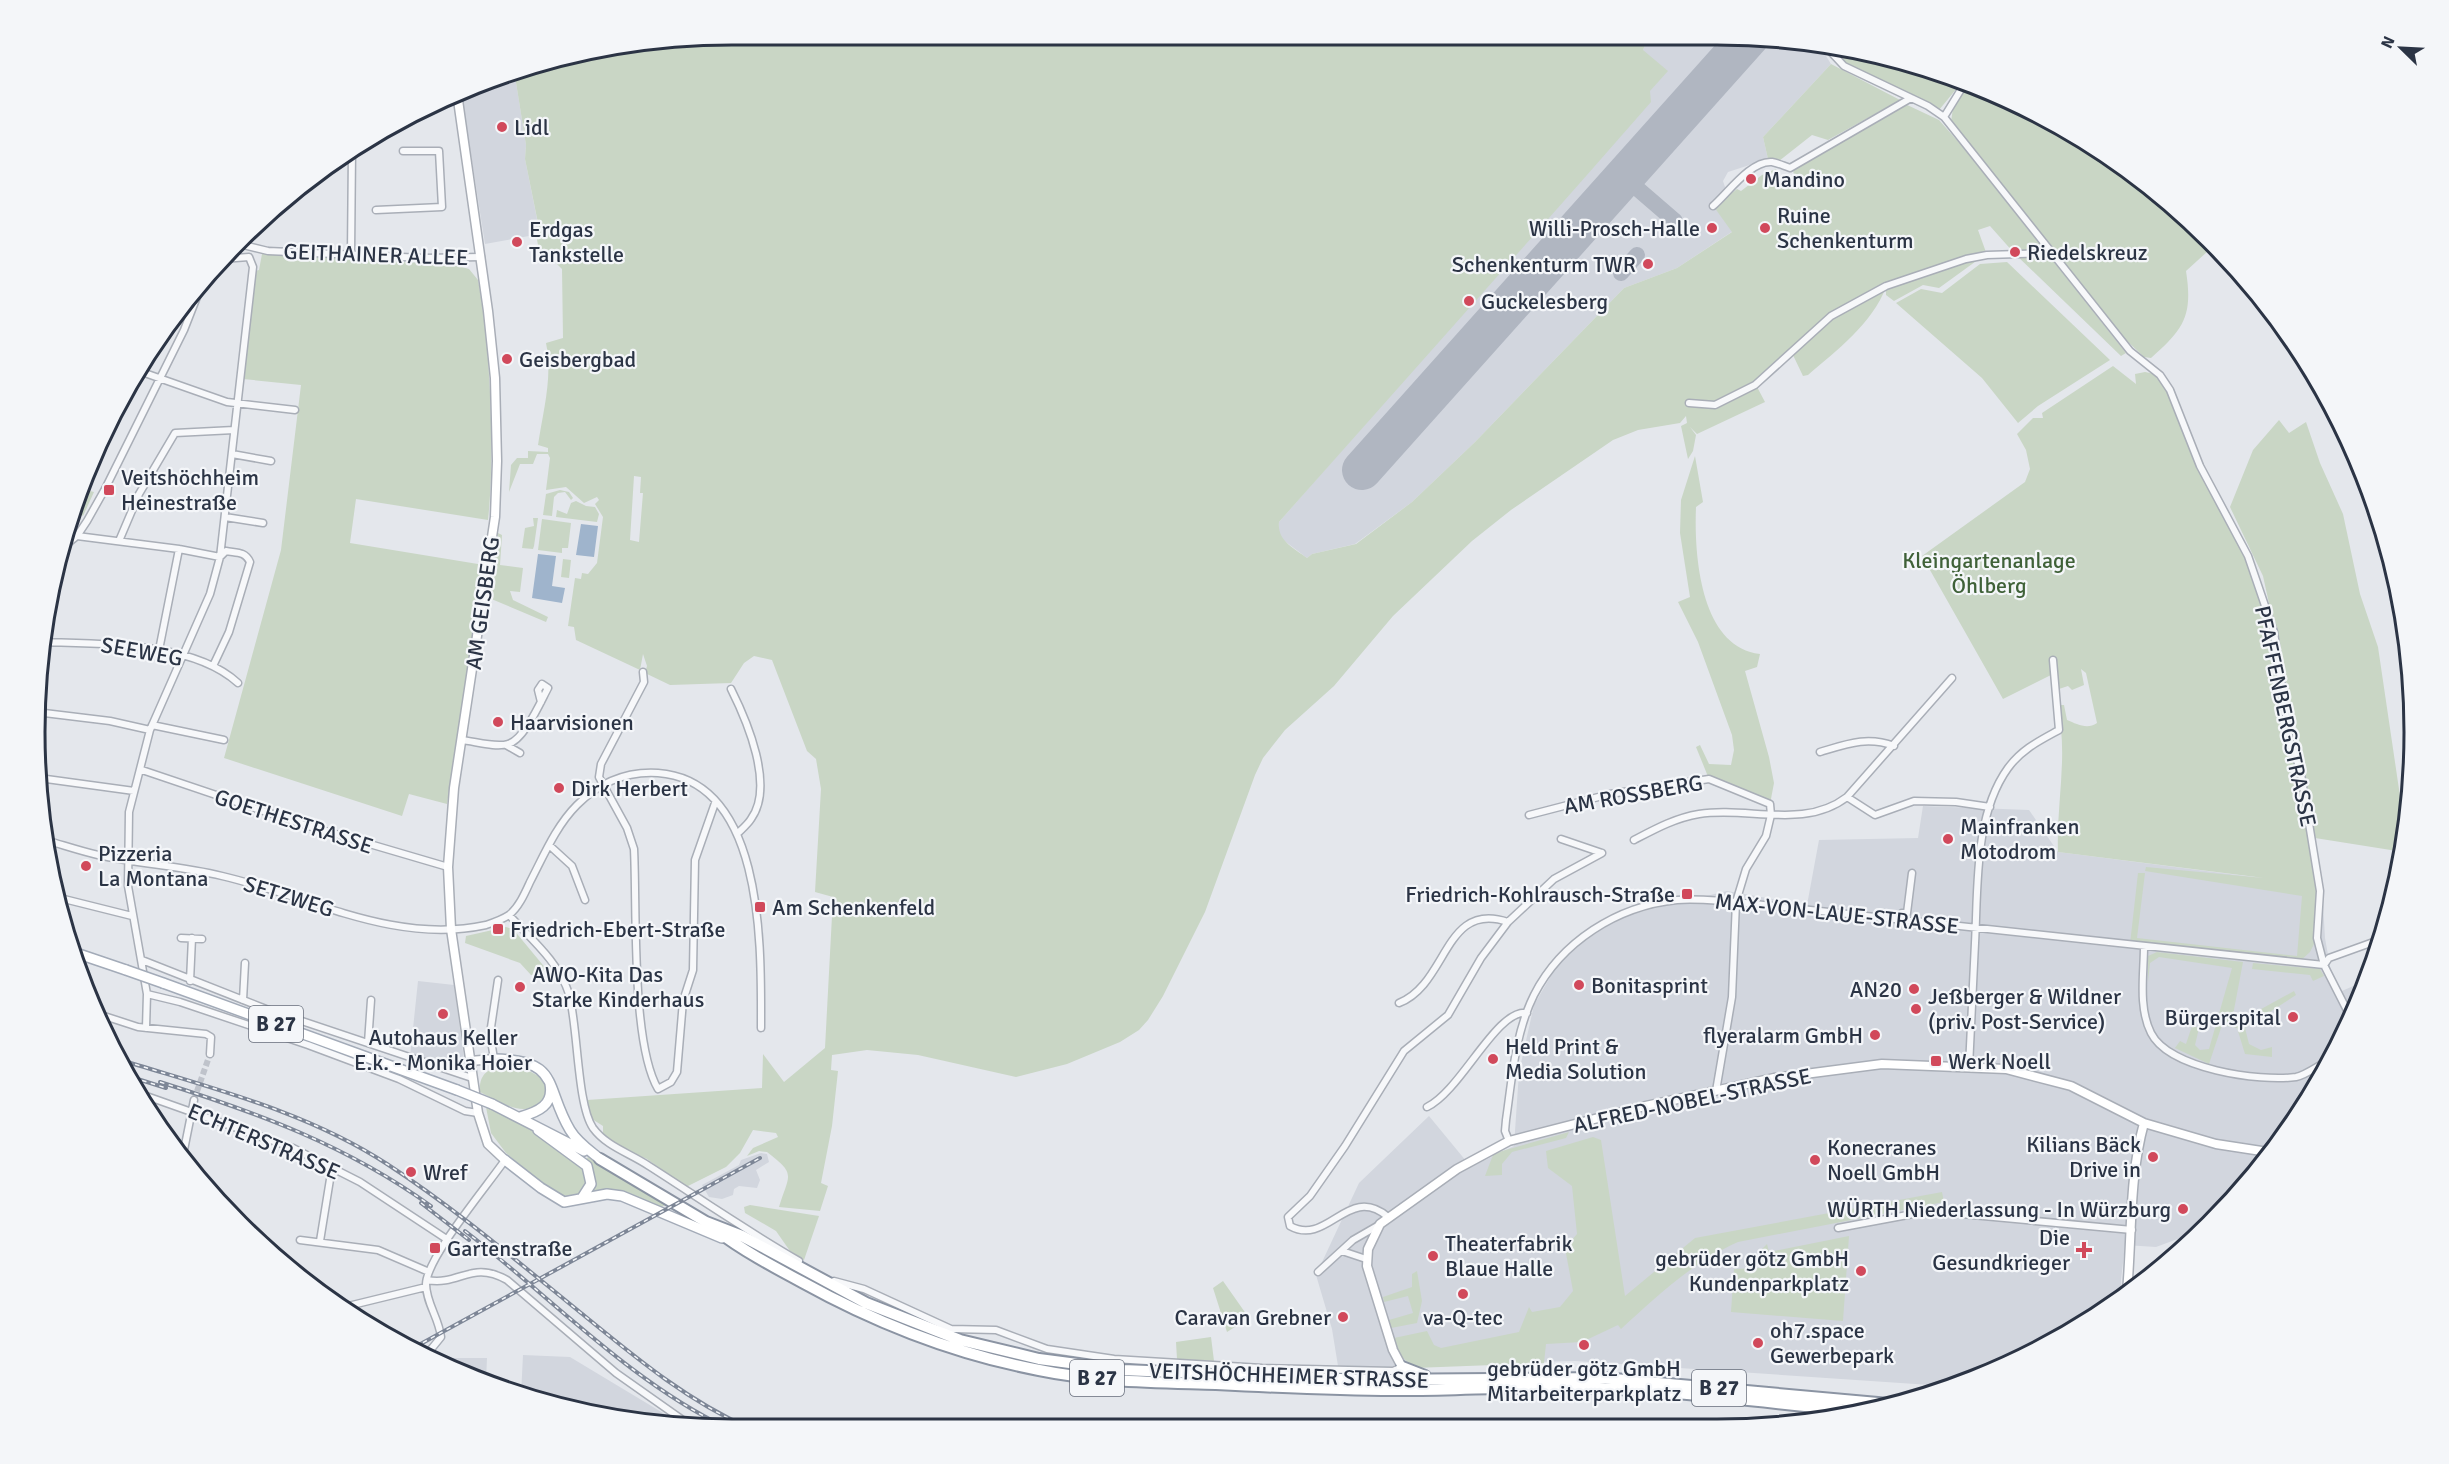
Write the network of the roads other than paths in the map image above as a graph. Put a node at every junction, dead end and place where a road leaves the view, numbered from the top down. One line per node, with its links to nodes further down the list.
1 (1834, 55): 3 (street)
2 (1961, 90): 5 (street)
3 (1911, 98): 5 (street); 8 (street)
4 (458, 102): 13 (street, AM GEISBERG)
5 (1944, 117): 11 (street, PFAFFENBERGSTRASSE)
6 (403, 151): 9 (street)
7 (352, 160): 12 (street)
8 (1713, 206)
9 (376, 210)
10 (246, 246): 12 (street, GEITHAINER ALLEE)
11 (2053, 253): 19 (street); 83 (street, PFAFFENBERGSTRASSE)
12 (351, 254): 13 (street, GEITHAINER ALLEE)
13 (481, 257): 44 (street, AM GEISBERG)
14 (235, 258): 18 (street)
15 (196, 303): 17 (street)
16 (146, 374): 17 (street)
17 (160, 380): 18 (street); 26 (street)
18 (237, 403): 20 (street); 21 (street)
19 (1689, 403)
20 (295, 410)
21 (234, 430): 22 (street); 28 (street)
22 (232, 454): 23 (street); 24 (street)
23 (271, 461)
24 (225, 518): 25 (street); 30 (street)
25 (263, 523)
26 (76, 536): 27 (street); 28 (street)
27 (73, 539)
28 (119, 541): 29 (street)
29 (179, 549): 30 (street); 32 (street)
30 (220, 557): 33 (street); 35 (street)
31 (51, 642): 32 (street, SEEWEG)
32 (159, 650): 33 (street, SEEWEG)
33 (181, 656): 35 (street, SEEWEG); 42 (street)
34 (2053, 660): 55 (street)
35 (213, 666): 38 (street, SEEWEG)
36 (642, 672): 51 (street)
37 (1952, 678): 46 (street)
38 (238, 683)
39 (731, 689): 58 (street)
40 (541, 702): 45 (street)
41 (45, 713): 42 (street)
42 (151, 727): 43 (street); 49 (street)
43 (224, 740)
44 (461, 740): 45 (street); 64 (street, AM GEISBERG)
45 (506, 745): 48 (street)
46 (1894, 746): 47 (street); 53 (street)
47 (1820, 752)
48 (520, 753)
49 (142, 770): 52 (street); 64 (street, GOETHESTRASSE)
50 (46, 779): 52 (street)
51 (602, 786): 54 (street); 54 (street); 62 (street)
52 (134, 791): 63 (street)
53 (1847, 797): 55 (street); 57 (street)
54 (715, 803): 58 (street)
55 (1990, 807): 73 (street)
56 (1528, 815): 57 (street, AM ROSSBERG)
57 (1771, 815): 60 (street); 68 (street)
58 (738, 833): 94 (street)
59 (1561, 839): 72 (street)
60 (1634, 840)
61 (54, 843): 63 (street, SETZWEG)
62 (549, 845): 67 (street); 69 (street)
63 (127, 859): 70 (street); 74 (street, SETZWEG)
64 (448, 867): 74 (street, AM GEISBERG)
65 (1912, 873): 71 (street)
66 (66, 899): 70 (street)
67 (585, 900)
68 (1736, 902): 71 (street, MAX-VON-LAUE-STRASSE); 91 (street, MAX-VON-LAUE-STRASSE); 103 (street)
69 (508, 915): 74 (street); 136 (street, VEITSHÖCHHEIMER STRASSE)
70 (132, 916): 81 (street)
71 (1902, 919): 73 (street, MAX-VON-LAUE-STRASSE)
72 (1508, 922): 89 (street); 119 (street)
73 (1976, 928): 79 (street, MAX-VON-LAUE-STRASSE); 100 (street)
74 (451, 929): 98 (street, AM GEISBERG)
75 (181, 938): 76 (street)
76 (192, 938): 77 (street); 85 (street)
77 (202, 939)
78 (2371, 943): 83 (street)
79 (2144, 946): 83 (street, MAX-VON-LAUE-STRASSE); 99 (street)
80 (82, 955): 109 (main road, B 27, bridge)
81 (142, 960): 85 (street); 86 (street)
82 (245, 963): 87 (street)
83 (2324, 965): 90 (street, PFAFFENBERGSTRASSE)
84 (498, 980): 97 (street)
85 (190, 981): 87 (street)
86 (147, 994): 93 (street); 108 (street)
87 (243, 1000): 95 (street)
88 (372, 1000): 95 (street)
89 (1399, 1003)
90 (2346, 1008)
91 (1527, 1013): 106 (street); 112 (street, MAX-VON-LAUE-STRASSE)
92 (107, 1017): 93 (street)
93 (146, 1028): 96 (street)
94 (761, 1028)
95 (368, 1043): 101 (street)
96 (210, 1054)
97 (494, 1059): 98 (street); 102 (main road)
98 (470, 1061): 101 (street, AM GEISBERG)
99 (2317, 1066)
100 (1969, 1067): 103 (street, ALFRED-NOBEL-STRASSE); 111 (street, ALFRED-NOBEL-STRASSE)
101 (472, 1078): 108 (street, AM GEISBERG)
102 (549, 1081): 109 (main road); 115 (main road)
103 (1716, 1091): 112 (street, ALFRED-NOBEL-STRASSE)
104 (150, 1097): 107 (street, ECHTERSTRASSE)
105 (194, 1100): 107 (street)
106 (1427, 1107)
107 (192, 1110): 113 (street); 117 (street, ECHTERSTRASSE)
108 (478, 1113): 116 (street, AM GEISBERG)
109 (520, 1116): 110 (main road, B 27)
110 (533, 1123): 115 (main road, B 27); 118 (main road)
111 (2144, 1123): 114 (street, ALFRED-NOBEL-STRASSE); 123 (street)
112 (1509, 1141): 119 (street, ALFRED-NOBEL-STRASSE)
113 (186, 1148)
114 (2261, 1151)
115 (600, 1159): 120 (highway, VEITSHÖCHHEIMER STRASSE / B 27)
116 (505, 1160): 118 (main road); 125 (street)
117 (332, 1167): 125 (street, ECHTERSTRASSE); 126 (street)
118 (582, 1198): 127 (main road)
119 (1388, 1217): 121 (street, ALFRED-NOBEL-STRASSE)
120 (706, 1222): 127 (highway, VEITSHÖCHHEIMER STRASSE / B 27); 137 (highway, VEITSHÖCHHEIMER STRASSE / B 27)
121 (1380, 1224): 128 (street, ALFRED-NOBEL-STRASSE); 129 (street, ALFRED-NOBEL-STRASSE)
122 (1838, 1227): 123 (street)
123 (2132, 1230): 132 (street)
124 (300, 1240): 126 (street)
125 (448, 1240): 130 (street)
126 (320, 1241): 130 (street)
127 (732, 1242): 137 (highway, VEITSHÖCHHEIMER STRASSE / B 27)
128 (1342, 1251): 129 (street); 131 (street, ALFRED-NOBEL-STRASSE)
129 (1366, 1259): 136 (street)
130 (429, 1272): 133 (street)
131 (1318, 1272)
132 (2128, 1282)
133 (426, 1283): 134 (street); 135 (street); 140 (street)
134 (352, 1304)
135 (431, 1349)
136 (1402, 1367): 137 (highway)
137 (1452, 1385): 138 (highway, VEITSHÖCHHEIMER STRASSE / B 27); 139 (highway, VEITSHÖCHHEIMER STRASSE / B 27)
138 (1868, 1402)
139 (1831, 1409)
140 (678, 1417)

